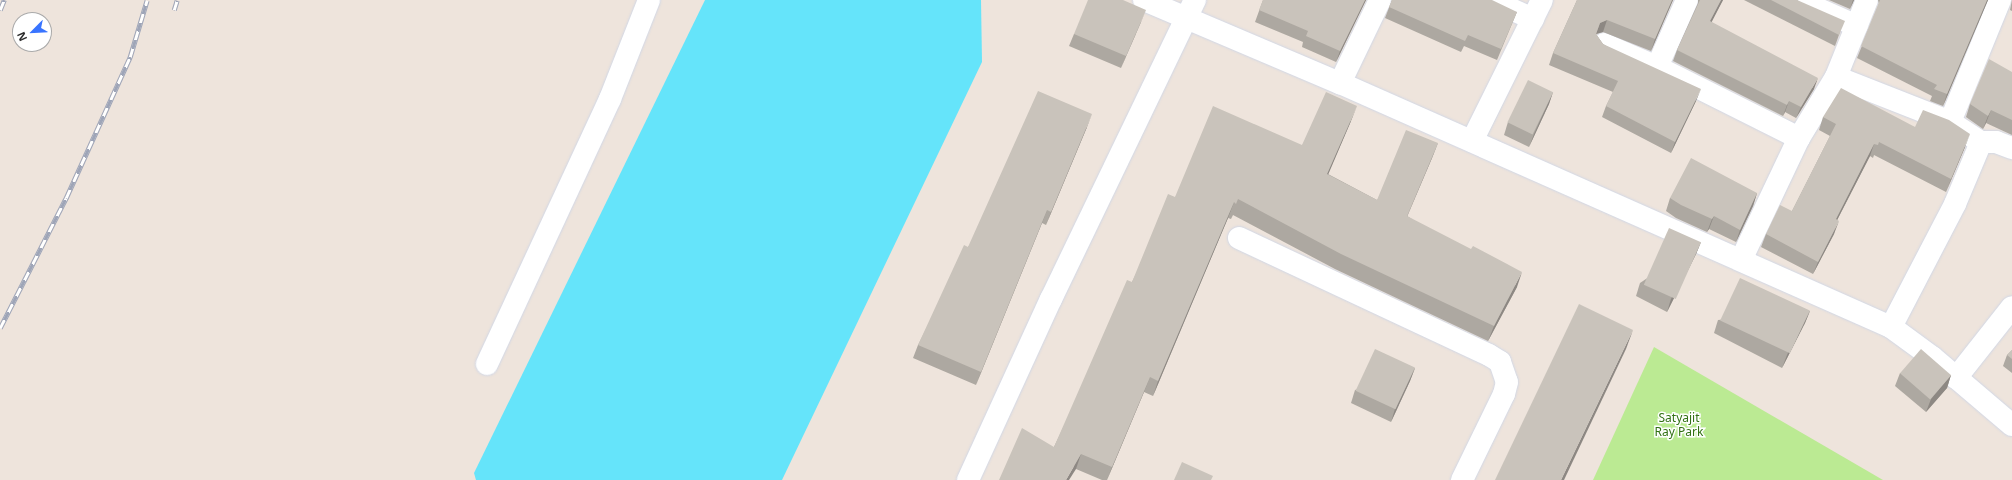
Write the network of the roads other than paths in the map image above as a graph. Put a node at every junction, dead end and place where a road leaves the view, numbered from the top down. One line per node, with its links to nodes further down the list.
1 (649, 0): 25 (street)
2 (1144, 0): 9 (street)
3 (1380, 0): 15 (street)
4 (1491, 0): 10 (street)
5 (1687, 0): 13 (street)
6 (1798, 0): 11 (street)
7 (1867, 0): 11 (street)
8 (2000, 0): 16 (street)
9 (1190, 9): 15 (street); 28 (street)
10 (1538, 9): 18 (street)
11 (1857, 26): 14 (street)
12 (1604, 44): 13 (street)
13 (1657, 68): 17 (street)
14 (1836, 77): 16 (street); 17 (street)
15 (1340, 82): 18 (street)
16 (1950, 122): 19 (street)
17 (1799, 138): 22 (street)
18 (1472, 141): 22 (street)
19 (1981, 142): 20 (street); 24 (street)
20 (2012, 148)
21 (1239, 238): 29 (street)
22 (1741, 260): 24 (street)
23 (2012, 307): 26 (street)
24 (1891, 327): 26 (street)
25 (487, 364)
26 (1956, 378): 27 (street)
27 (2012, 425)
28 (968, 480)
29 (1462, 480)

